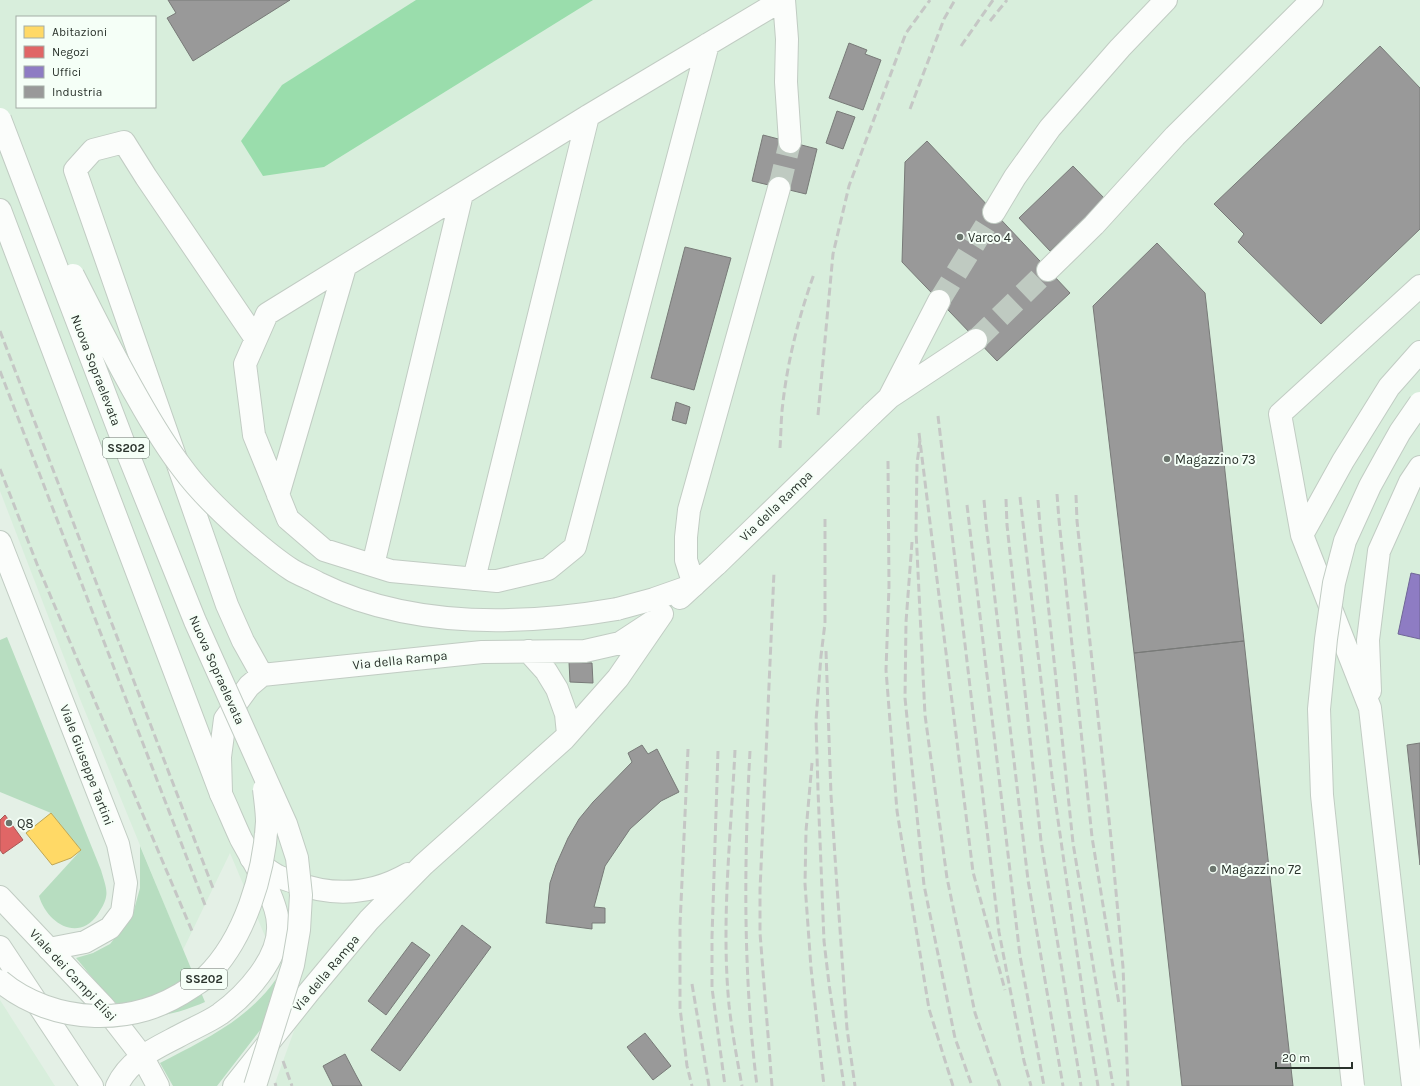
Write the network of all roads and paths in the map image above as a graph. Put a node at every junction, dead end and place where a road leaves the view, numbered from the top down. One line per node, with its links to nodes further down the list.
1 (783, 0): 4 (main road); 8 (main road)
2 (1166, 0): 12 (main road)
3 (1312, 0): 14 (main road)
4 (708, 44): 6 (main road); 27 (main road)
5 (0, 113): 28 (main road, bridge)
6 (588, 116): 10 (main road); 27 (main road)
7 (0, 119): 34 (main road, Nuova Sopraelevata / SS202, bridge)
8 (790, 142)
9 (779, 188): 28 (main road)
10 (462, 194): 13 (main road); 26 (main road)
11 (0, 210): 35 (main road, SS202)
12 (994, 212)
13 (344, 267): 17 (main road); 23 (main road)
14 (1048, 270)
15 (1420, 286): 24 (main road)
16 (939, 301): 20 (main road, Via della Rampa)
17 (256, 340): 23 (main road); 31 (main road)
18 (976, 340): 20 (main road, Via della Rampa)
19 (1420, 352): 24 (main road)
20 (890, 398): 28 (main road, Via della Rampa, bridge)
21 (1420, 404): 48 (main road, bridge)
22 (1420, 467): 32 (main road)
23 (278, 495): 26 (main road)
24 (1302, 535): 32 (main road)
25 (0, 542): 40 (main road, Viale Giuseppe Tartini)
26 (374, 565): 27 (main road)
27 (474, 579)
28 (694, 585): 29 (main road, Via della Rampa)
29 (662, 614): 30 (main road, Via della Rampa); 33 (main road, Via della Rampa)
30 (528, 651): 31 (main road, Via della Rampa); 33 (main road)
31 (262, 675): 35 (main road)
32 (1370, 708): 49 (main road)
33 (568, 734): 37 (main road, Via della Rampa)
34 (263, 774): 41 (main road, SS202, bridge); 47 (main road, SS202, bridge)
35 (221, 794): 36 (main road, SS202)
36 (251, 858): 37 (main road, Via della Rampa); 42 (main road, SS202)
37 (423, 865): 46 (main road, Via della Rampa)
38 (0, 897): 40 (main road, Viale dei Campi Elisi)
39 (0, 947): 43 (main road)
40 (49, 949): 42 (main road, Viale dei Campi Elisi)
41 (0, 981)
42 (142, 1056): 44 (main road, SS202); 45 (main road, Viale dei Campi Elisi)
43 (92, 1086)
44 (117, 1086)
45 (158, 1086)
46 (234, 1086)
47 (255, 1086)
48 (1353, 1086)
49 (1413, 1086)

